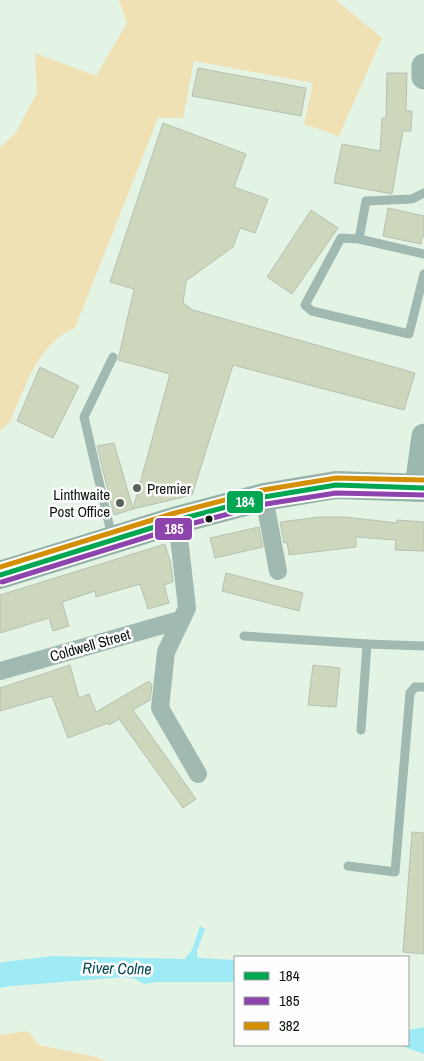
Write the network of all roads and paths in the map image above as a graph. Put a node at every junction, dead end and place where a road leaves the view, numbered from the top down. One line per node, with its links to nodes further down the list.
1 (424, 66): 2 (street)
2 (424, 77)
3 (424, 193): 4 (lane)
4 (359, 239): 5 (lane); 6 (lane)
5 (424, 254)
6 (424, 274)
7 (113, 357): 12 (lane)
8 (424, 436): 9 (street)
9 (420, 487): 10 (main road)
10 (264, 497): 11 (main road); 13 (street)
11 (177, 520): 12 (main road); 15 (street)
12 (113, 540): 14 (main road)
13 (278, 571)
14 (0, 575)
15 (180, 620): 19 (street, Coldwell Street); 22 (street)
16 (244, 636): 17 (lane)
17 (368, 644): 18 (lane); 21 (lane)
18 (424, 646)
19 (0, 671)
20 (424, 687): 23 (lane)
21 (361, 730)
22 (198, 774)
23 (348, 866)

